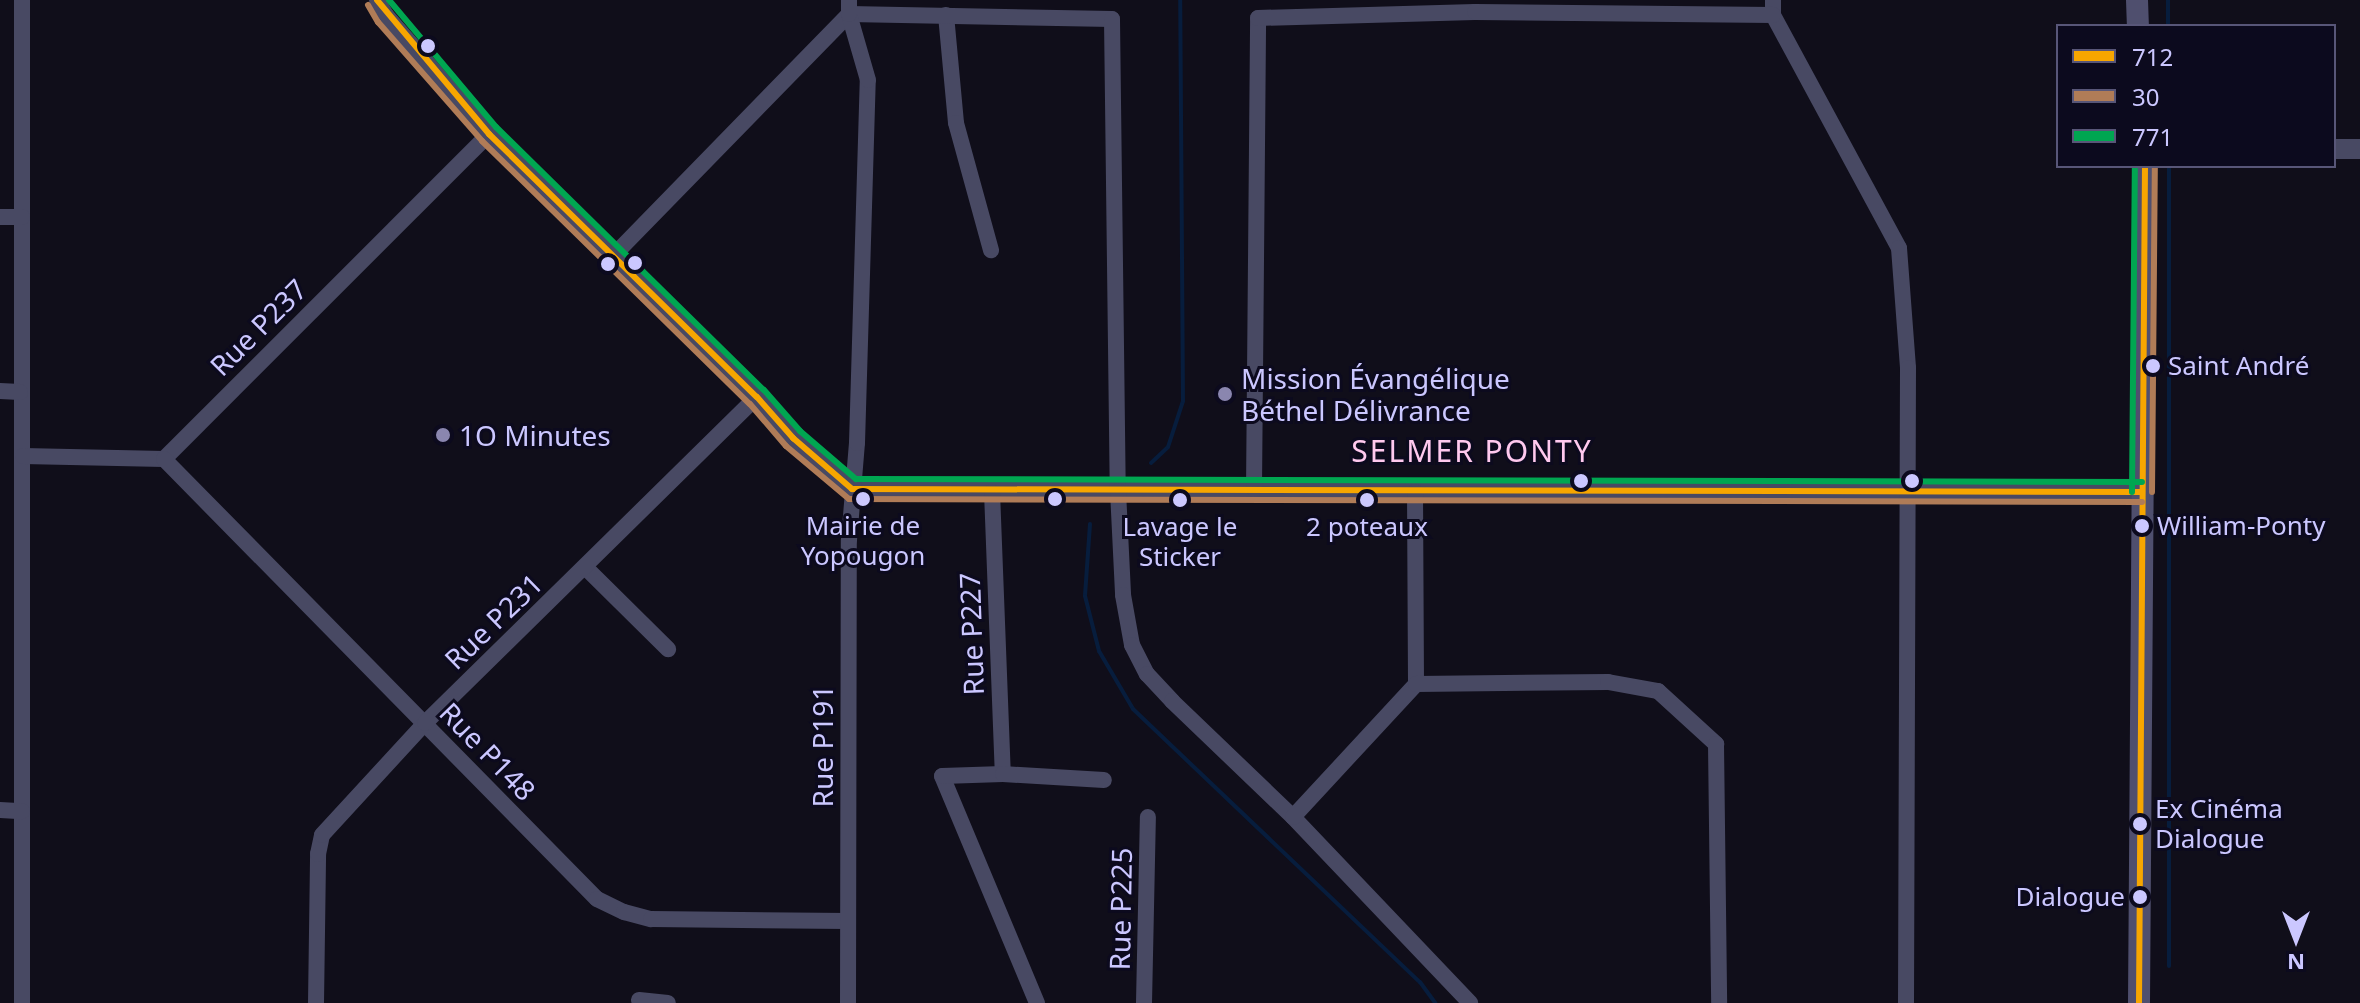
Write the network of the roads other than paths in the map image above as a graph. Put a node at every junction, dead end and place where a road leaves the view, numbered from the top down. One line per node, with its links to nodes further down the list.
1 (22, 0): 15 (street)
2 (377, 0): 10 (street)
3 (2137, 0): 8 (main road)
4 (2152, 0): 9 (main road)
5 (849, 7): 7 (street); 17 (street); 23 (street, Rue P191)
6 (1773, 7): 24 (street); 25 (street)
7 (946, 15): 16 (street); 26 (street)
8 (2138, 24)
9 (2152, 24)
10 (489, 134): 17 (street); 22 (street, Rue P237)
11 (2336, 149): 12 (street)
12 (2360, 149)
13 (2145, 168): 29 (main road)
14 (0, 217): 15 (street)
15 (22, 217): 19 (street)
16 (991, 250)
17 (613, 256): 20 (street)
18 (0, 391): 19 (street)
19 (20, 392): 21 (street)
20 (757, 397): 23 (street); 30 (street, Rue P231)
21 (23, 456): 22 (street); 37 (street)
22 (164, 459): 33 (street, Rue P148)
23 (852, 489): 27 (street); 40 (street, Rue P191)
24 (1254, 489): 26 (street); 28 (street)
25 (1906, 490): 28 (street); 29 (street); 50 (street)
26 (1118, 491): 27 (street); 39 (street)
27 (992, 492): 34 (street, Rue P227)
28 (1415, 492): 32 (street)
29 (2142, 492): 51 (main road)
30 (585, 567): 31 (street); 33 (street, Rue P231)
31 (668, 649)
32 (1416, 684): 39 (street); 49 (street)
33 (425, 723): 40 (street, Rue P148); 43 (street, Rue P231)
34 (1003, 774): 35 (street); 46 (street)
35 (1104, 780)
36 (0, 810): 37 (street)
37 (22, 811): 42 (street)
38 (1148, 817): 47 (street, Rue P225)
39 (1293, 817): 48 (street)
40 (848, 921): 45 (street, Rue P191)
41 (639, 1000): 44 (street)
42 (22, 1003)
43 (316, 1003)
44 (668, 1003)
45 (848, 1003)
46 (1037, 1003)
47 (1144, 1003)
48 (1470, 1003)
49 (1719, 1003)
50 (1906, 1003)
51 (2139, 1003)

